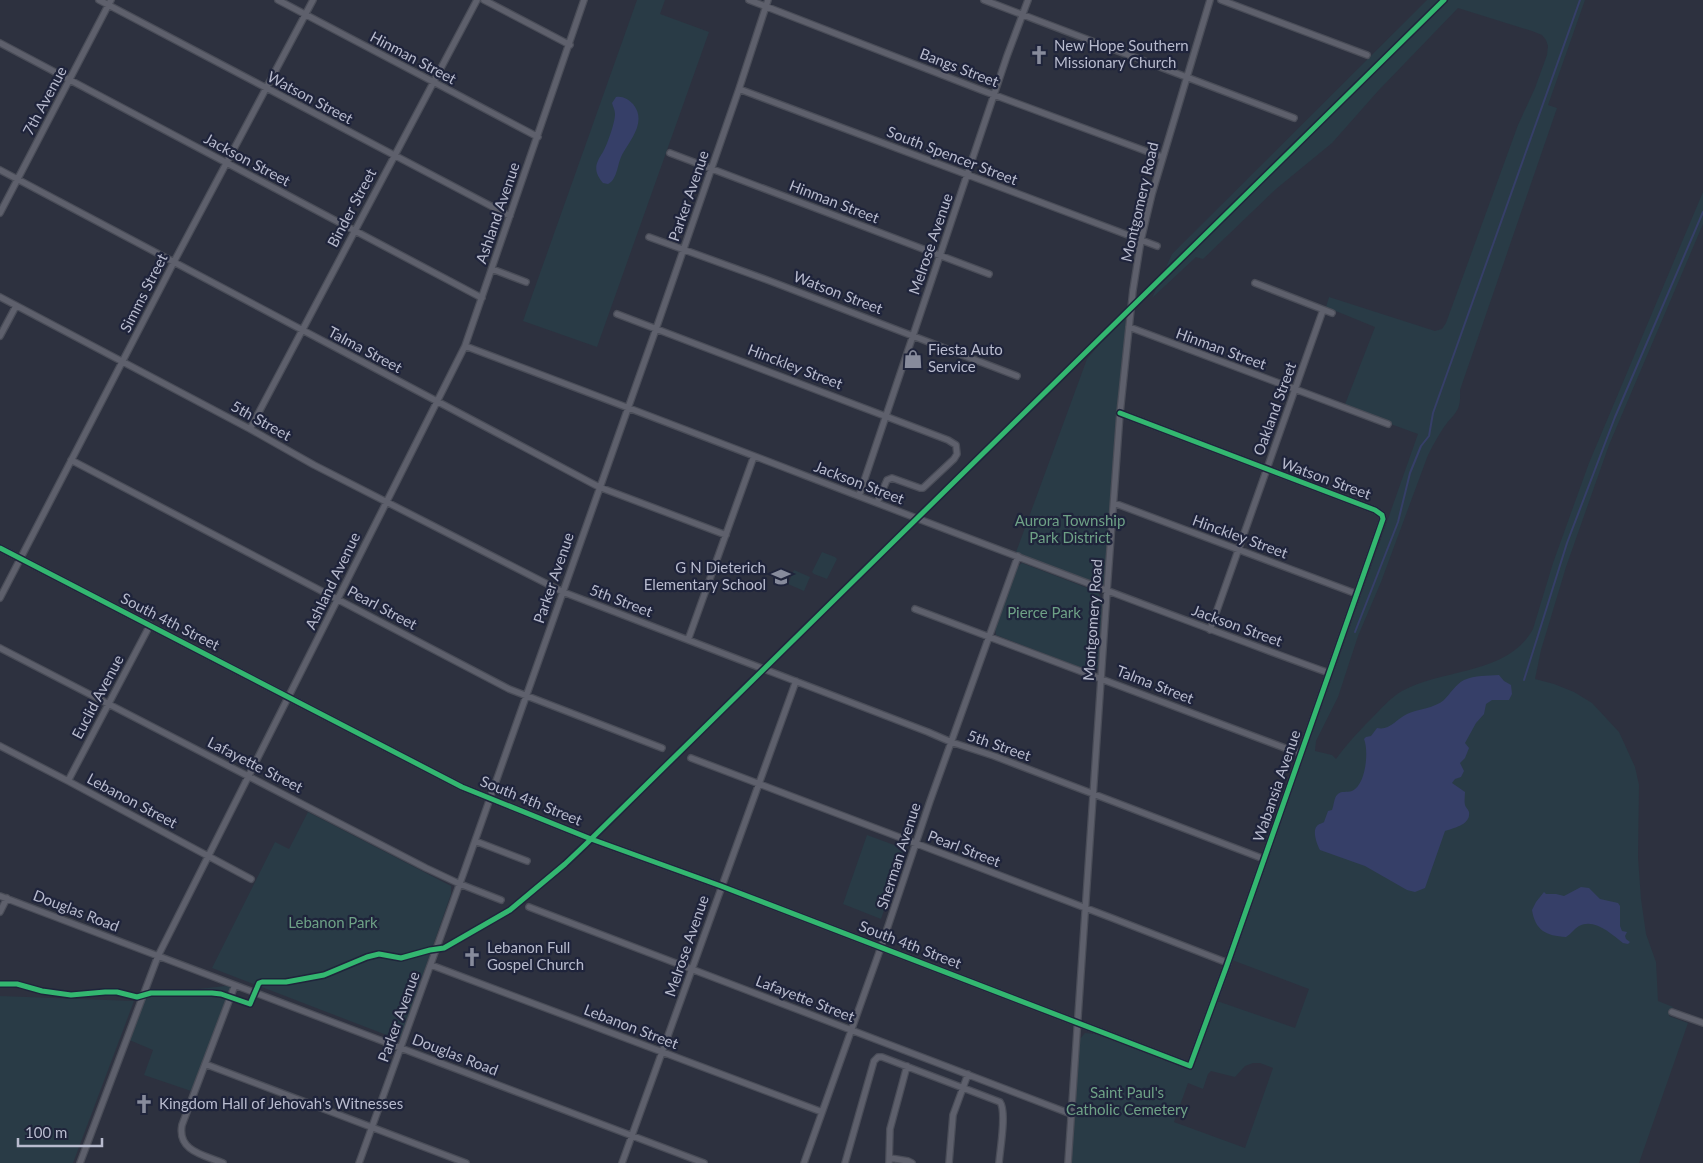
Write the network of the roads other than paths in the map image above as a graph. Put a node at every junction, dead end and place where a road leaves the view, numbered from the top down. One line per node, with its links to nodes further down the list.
1 (99, 0): 12 (street, Watson Street)
2 (278, 0): 14 (street, Hinman Street)
3 (313, 0): 14 (street, Simms Street)
4 (477, 0): 21 (street, Binder Street)
5 (484, 0): 17 (street)
6 (584, 0): 17 (street, Ashland Avenue)
7 (749, 0): 13 (street, Bangs Street)
8 (984, 0): 15 (street)
9 (1028, 0): 15 (street, Melrose Avenue)
10 (1210, 0): 19 (street, Montgomery Road)
11 (1221, 0): 18 (street)
12 (110, 3): 20 (street, 7th Avenue); 23 (street, Watson Street)
13 (767, 3): 22 (street, Parker Avenue); 24 (street, Bangs Street)
14 (305, 15): 21 (street, Hinman Street); 23 (street, Simms Street)
15 (1023, 15): 19 (street); 24 (street, Melrose Avenue)
16 (0, 44): 20 (street, Jackson Street)
17 (570, 44): 26 (street, Ashland Avenue)
18 (1367, 56)
19 (1187, 77): 25 (street); 29 (street, Montgomery Road)
20 (69, 80): 30 (street, Jackson Street); 34 (street, 7th Avenue)
21 (434, 83): 26 (street, Hinman Street); 28 (street, Binder Street)
22 (739, 88): 31 (street, Parker Avenue); 33 (street, South Spencer Street)
23 (266, 89): 28 (street, Watson Street); 30 (street, Simms Street)
24 (995, 95): 29 (street, Bangs Street); 33 (street, Melrose Avenue)
25 (1294, 118)
26 (538, 137): 36 (street, Ashland Avenue)
27 (670, 153): 31 (street, Hinman Street)
28 (394, 156): 36 (street, Watson Street); 37 (street, Binder Street)
29 (1162, 157): 39 (street, Montgomery Road)
30 (226, 164): 37 (street, Jackson Street); 43 (street, Simms Street)
31 (712, 169): 41 (street, Parker Avenue); 42 (street, Hinman Street)
32 (0, 170): 34 (street, Talma Street)
33 (968, 175): 39 (street, South Spencer Street); 42 (street, Melrose Avenue)
34 (18, 179): 35 (street, 7th Avenue); 43 (street, Talma Street)
35 (0, 212)
36 (510, 216): 44 (street, Ashland Avenue)
37 (354, 231): 49 (street, Jackson Street); 56 (street, Binder Street)
38 (649, 237): 41 (street, Watson Street)
39 (1141, 240): 40 (street, South Spencer Street); 54 (street, Montgomery Road)
40 (1157, 246)
41 (683, 250): 55 (street, Parker Avenue); 57 (street, Watson Street)
42 (940, 256): 45 (street, Hinman Street); 57 (street, Melrose Avenue)
43 (174, 263): 56 (street, Talma Street); 60 (street, Simms Street)
44 (492, 269): 46 (street); 49 (street, Ashland Avenue)
45 (989, 274)
46 (526, 282)
47 (1255, 283): 51 (street)
48 (0, 297): 50 (street, 5th Street)
49 (482, 298): 59 (street, Ashland Avenue)
50 (16, 306): 58 (street); 60 (street, 5th Street)
51 (1324, 310): 52 (street); 62 (street, Oakland Street)
52 (1332, 313)
53 (617, 314): 55 (street, Hinckley Street)
54 (1129, 327): 62 (street, Hinman Street); 65 (street, Montgomery Road)
55 (656, 329): 64 (street, Parker Avenue); 66 (street, Hinckley Street)
56 (301, 331): 63 (street, Talma Street); 68 (street, Binder Street)
57 (912, 335): 61 (street, Watson Street); 66 (street, Melrose Avenue)
58 (0, 336)
59 (465, 346): 63 (street, Ashland Avenue); 64 (street, Jackson Street)
60 (123, 361): 68 (street, 5th Street); 70 (street, Simms Street)
61 (1017, 376)
62 (1295, 390): 67 (street, Hinman Street); 71 (street, Oakland Street)
63 (436, 402): 72 (street, Talma Street); 74 (street, Ashland Avenue)
64 (628, 408): 69 (street, Jackson Street); 72 (street, Parker Avenue)
65 (1120, 413): 71 (street, Watson Street); 76 (street, Montgomery Road)
66 (886, 415): 73 (street, Melrose Avenue); 75 (street, Hinckley Street)
67 (1388, 424)
68 (250, 429): 74 (street, 5th Street)
69 (754, 456): 73 (street, Jackson Street); 78 (street)
70 (71, 460): 82 (street, Simms Street); 87 (street, Pearl Street)
71 (1266, 470): 77 (street, Watson Street); 80 (street, Oakland Street)
72 (600, 488): 78 (street, Talma Street); 83 (street, Parker Avenue)
73 (858, 496): 75 (street, Jackson Street)
74 (386, 502): 83 (street, 5th Street); 87 (street, Ashland Avenue)
75 (878, 503): 81 (street, Jackson Street)
76 (1114, 503): 80 (street, Hinckley Street); 84 (street, Montgomery Road)
77 (1382, 514): 85 (street, Wabansia Avenue)
78 (726, 535): 92 (street)
79 (0, 548): 82 (street, South 4th Street)
80 (1239, 550): 85 (street, Hinckley Street); 90 (street, Oakland Street)
81 (1018, 556): 84 (street, Jackson Street); 91 (street, Sherman Avenue)
82 (20, 558): 86 (street, Simms Street); 89 (street, South 4th Street)
83 (563, 592): 92 (street, 5th Street); 97 (street, Parker Avenue)
84 (1107, 592): 90 (street, Jackson Street); 95 (street, Montgomery Road)
85 (1357, 594): 94 (street, Wabansia Avenue)
86 (0, 598)
87 (338, 599): 97 (street, Pearl Street); 98 (street, Ashland Avenue)
88 (915, 609): 91 (street, Talma Street)
89 (150, 625): 98 (street, South 4th Street); 99 (street, Euclid Avenue)
90 (1210, 630): 94 (street, Jackson Street)
91 (988, 636): 95 (street, Talma Street); 100 (street, Sherman Avenue)
92 (688, 640): 96 (street, 5th Street)
93 (0, 648): 99 (street, Lafayette Street)
94 (1329, 673): 103 (street, Wabansia Avenue)
95 (1102, 678): 103 (street, Talma Street); 108 (street, Montgomery Road)
96 (796, 681): 100 (street, 5th Street); 107 (street, Melrose Avenue)
97 (526, 696): 102 (street, Pearl Street); 109 (street, Parker Avenue)
98 (289, 698): 105 (street, Ashland Avenue); 109 (street, South 4th Street)
99 (108, 705): 105 (street, Lafayette Street); 106 (street, Euclid Avenue)
100 (951, 742): 108 (street, 5th Street); 111 (street, Sherman Avenue)
101 (0, 746): 106 (street, Lebanon Street)
102 (662, 748)
103 (1302, 754): 113 (street, Wabansia Avenue)
104 (691, 758): 107 (street, Pearl Street)
105 (249, 776): 112 (street, Ashland Avenue); 116 (street, Lafayette Street)
106 (68, 781): 112 (street, Lebanon Street)
107 (758, 784): 111 (street, Pearl Street); 117 (street, Melrose Avenue)
108 (1094, 794): 113 (street, 5th Street); 122 (street, Montgomery Road)
109 (490, 798): 110 (street, Parker Avenue); 117 (street, South 4th Street)
110 (475, 841): 114 (street); 116 (street, Parker Avenue)
111 (916, 844): 122 (street, Pearl Street); 124 (street, Sherman Avenue)
112 (208, 856): 115 (street, Lebanon Street); 125 (street, Ashland Avenue)
113 (1264, 859): 126 (street, Wabansia Avenue)
114 (528, 861)
115 (251, 879)
116 (460, 884): 120 (street, Lafayette Street); 127 (street, Parker Avenue)
117 (721, 886): 124 (street, South 4th Street); 128 (street, Melrose Avenue)
118 (0, 896): 119 (street, Douglas Road)
119 (7, 898): 123 (street); 125 (street, Douglas Road)
120 (500, 900)
121 (529, 907): 128 (street, Lafayette Street)
122 (1086, 908): 126 (street, Pearl Street); 131 (street, Montgomery Road)
123 (0, 912)
124 (881, 947): 131 (street, South 4th Street); 133 (street, Sherman Avenue)
125 (158, 956): 129 (street, Douglas Road); 146 (street, Ashland Avenue)
126 (1228, 963): 138 (street, Wabansia Avenue)
127 (431, 965): 134 (street, Parker Avenue); 135 (street, Lebanon Street)
128 (692, 970): 133 (street, Lafayette Street); 135 (street, Melrose Avenue)
129 (235, 985): 134 (street, Douglas Road); 136 (street)
130 (1672, 1012): 132 (street)
131 (1078, 1022): 138 (street, South 4th Street); 142 (street, Montgomery Road)
132 (1703, 1023)
133 (851, 1030): 139 (street, Lafayette Street); 141 (street, Sherman Avenue)
134 (401, 1048): 143 (street, Parker Avenue); 144 (street, Douglas Road)
135 (663, 1052): 141 (street, Lebanon Street); 144 (street, Melrose Avenue)
136 (205, 1064): 143 (street); 147 (street)
137 (908, 1066): 140 (street); 145 (street); 153 (street)
138 (1190, 1066)
139 (968, 1074): 140 (street); 142 (street, Lafayette Street)
140 (963, 1087): 155 (street); 156 (street)
141 (822, 1112): 152 (street, Sherman Avenue)
142 (1072, 1114): 157 (street, Montgomery Road)
143 (372, 1128): 148 (street, Parker Avenue); 149 (street)
144 (633, 1136): 150 (street, Melrose Avenue); 151 (street, Douglas Road)
145 (889, 1160): 154 (street)
146 (80, 1163)
147 (223, 1163)
148 (359, 1163)
149 (466, 1163)
150 (622, 1163)
151 (704, 1163)
152 (804, 1163)
153 (845, 1163)
154 (912, 1163)
155 (948, 1163)
156 (999, 1163)
157 (1068, 1163)

